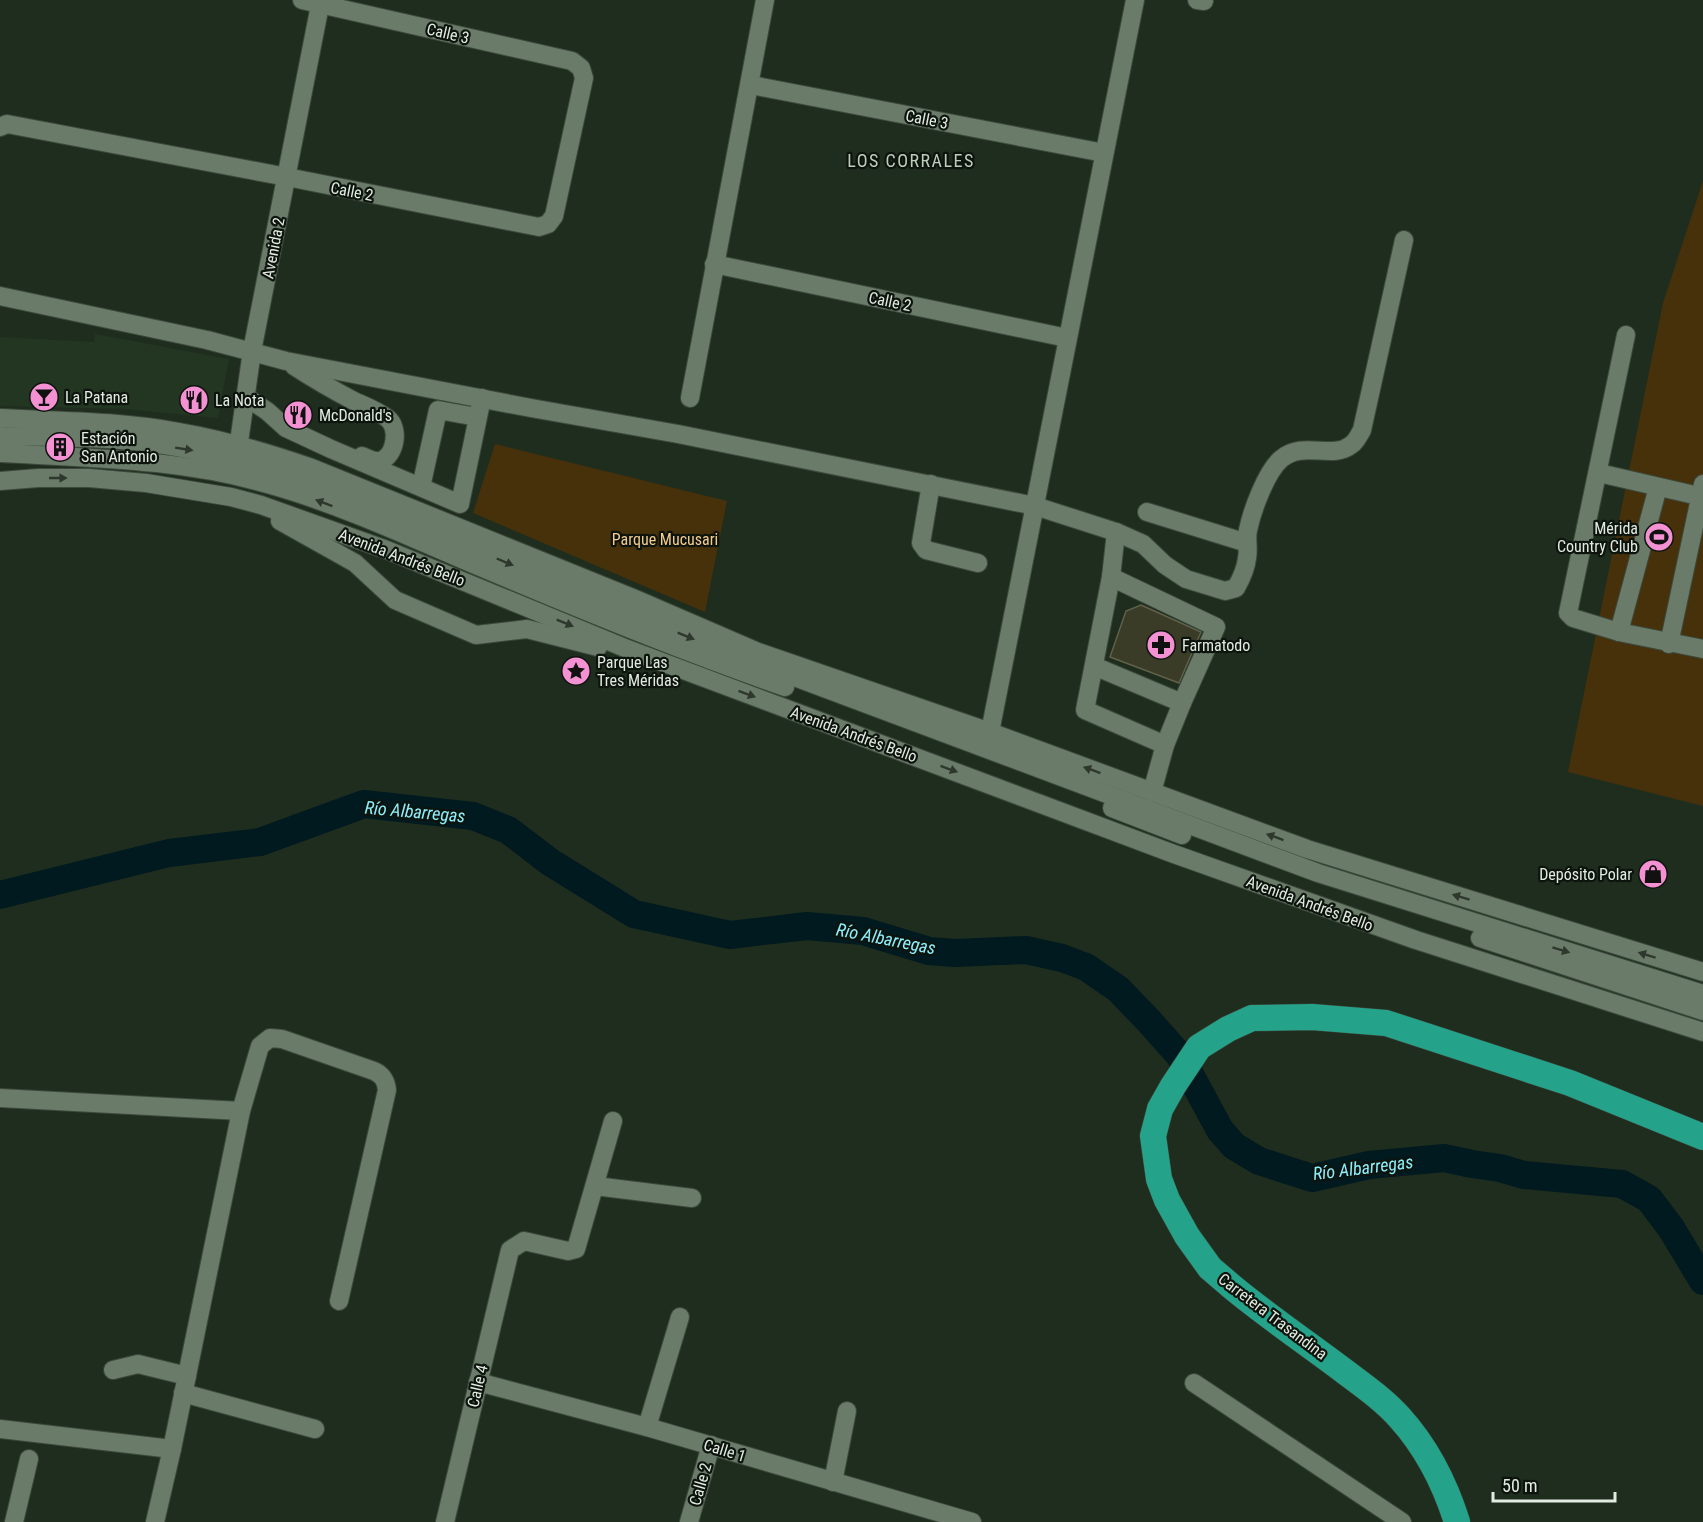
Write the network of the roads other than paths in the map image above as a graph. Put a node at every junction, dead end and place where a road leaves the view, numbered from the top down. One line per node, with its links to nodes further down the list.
1 (765, 0): 5 (street)
2 (1135, 0): 7 (street)
3 (314, 1): 4 (street, Calle 3); 8 (street, Avenida 2)
4 (584, 78): 8 (street, Calle 2)
5 (751, 85): 7 (street, Calle 3); 10 (street)
6 (4, 126): 8 (street, Calle 2)
7 (1104, 153): 13 (street)
8 (287, 177): 14 (street, Avenida 2)
9 (1404, 240): 36 (street)
10 (714, 264): 13 (street, Calle 2); 18 (street)
11 (0, 297): 14 (street)
12 (1626, 335): 25 (street)
13 (1067, 339): 33 (street)
14 (252, 351): 15 (street); 16 (street, Avenida 2)
15 (286, 361): 17 (street); 21 (street)
16 (247, 398): 24 (street, Avenida 2); 28 (street)
17 (482, 398): 19 (street); 27 (street)
18 (690, 398)
19 (477, 417): 28 (street); 28 (street)
20 (0, 418): 24 (street)
21 (295, 425)
22 (0, 436): 24 (street, one-way to 24)
23 (0, 453): 24 (street)
24 (236, 460): 31 (street, Avenida 2); 45 (street); 49 (street, one-way to 49); 50 (street, one-way to 24)
25 (1599, 474): 29 (street); 39 (street)
26 (0, 481): 31 (street, Avenida Andrés Bello, one-way to 31)
27 (931, 484): 33 (street); 37 (street)
28 (422, 487)
29 (1658, 487): 30 (street); 39 (street)
30 (1702, 492): 40 (street)
31 (231, 497): 32 (street, Avenida Andrés Bello)
32 (261, 505): 42 (street, Avenida Andrés Bello, one-way to 42); 42 (street)
33 (1035, 506): 35 (street); 45 (street)
34 (1147, 512): 36 (street)
35 (1116, 532): 36 (street); 38 (street)
36 (1247, 543)
37 (978, 563)
38 (1111, 577): 43 (street); 44 (street)
39 (1619, 633): 40 (street)
40 (1669, 644): 41 (street)
41 (1703, 649)
42 (630, 650): 51 (street, Avenida Andrés Bello, one-way to 51)
43 (1094, 666): 44 (street); 46 (street)
44 (1182, 703): 46 (street)
45 (990, 732): 47 (street, one-way to 45)
46 (1165, 745): 47 (street)
47 (1152, 792): 48 (street, one-way to 47)
48 (1703, 972)
49 (1703, 994)
50 (1703, 1011)
51 (1703, 1032)
52 (0, 1098): 53 (street)
53 (241, 1111): 58 (street); 63 (street)
54 (613, 1121): 56 (street)
55 (1703, 1137): 78 (highway, Carretera Trasandina)
56 (595, 1186): 57 (street); 61 (street, Calle 4)
57 (692, 1198)
58 (339, 1301)
59 (680, 1317): 65 (street)
60 (112, 1370): 63 (street)
61 (478, 1382): 65 (street, Calle 1); 74 (street, Calle 4)
62 (1194, 1383): 77 (street)
63 (185, 1385): 66 (street); 69 (street)
64 (847, 1411): 71 (street)
65 (647, 1427): 68 (street, Calle 1)
66 (315, 1429)
67 (0, 1430): 69 (street)
68 (711, 1445): 71 (street, Calle 1); 75 (street, Calle 2)
69 (172, 1449): 73 (street)
70 (29, 1459): 72 (street)
71 (832, 1482): 76 (street, Calle 1)
72 (14, 1522)
73 (155, 1522)
74 (445, 1522)
75 (689, 1522)
76 (972, 1522)
77 (1402, 1522)
78 (1456, 1522)

